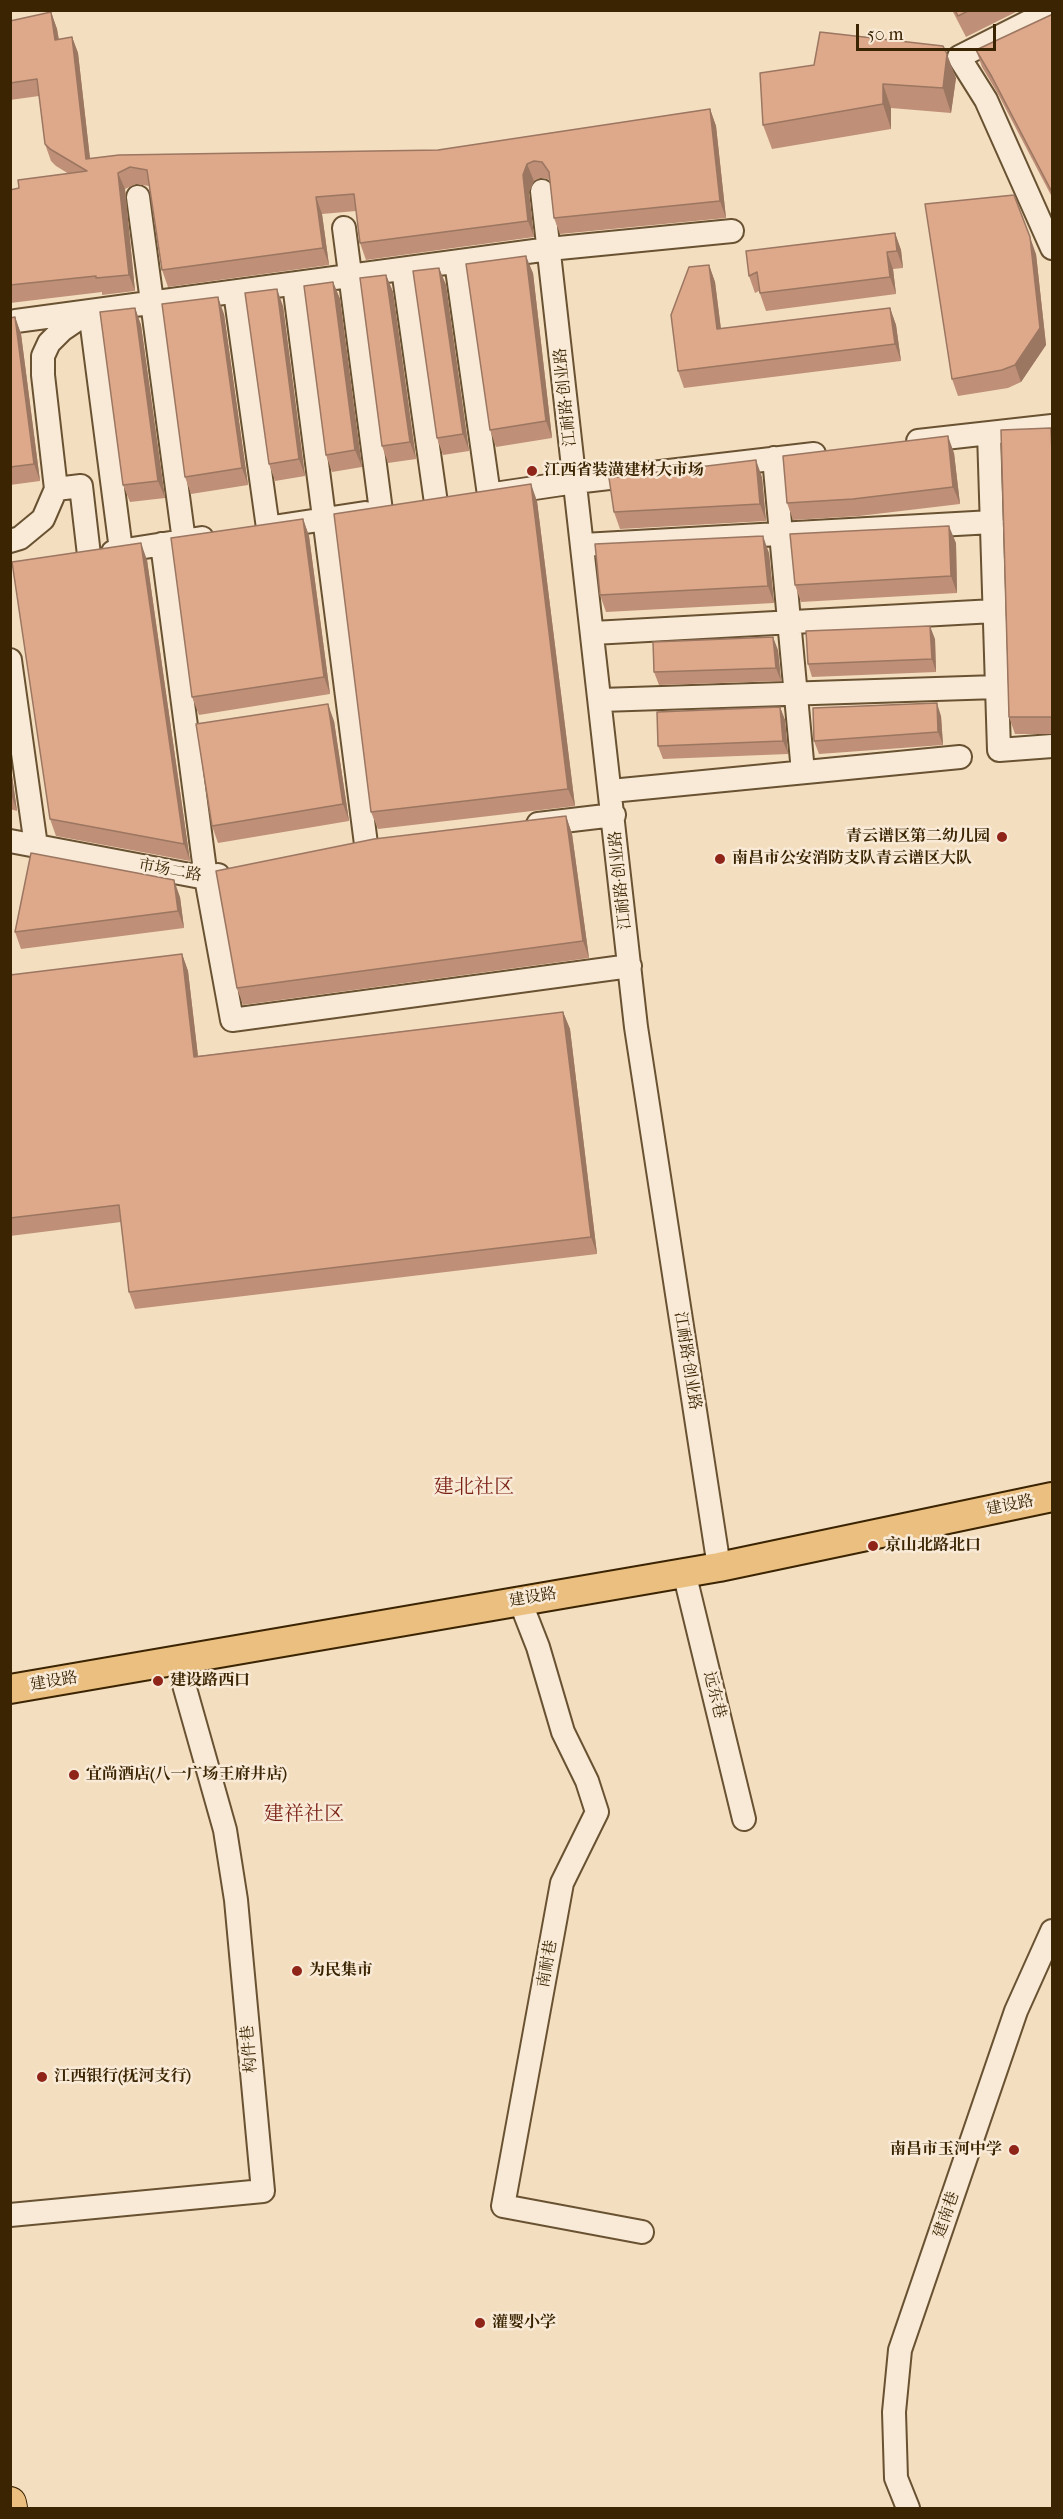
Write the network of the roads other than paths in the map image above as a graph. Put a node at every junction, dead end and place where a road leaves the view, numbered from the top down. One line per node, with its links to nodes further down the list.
1 (1052, 10): 6 (street)
2 (542, 190): 7 (street, 江耐路·创业路)
3 (138, 197): 13 (street)
4 (344, 228): 10 (street)
5 (732, 231): 7 (street)
6 (1053, 248)
7 (549, 249): 8 (street); 21 (street, 江耐路·创业路)
8 (456, 262): 9 (street); 23 (street)
9 (403, 269): 10 (street); 23 (street)
10 (351, 276): 11 (street); 23 (street)
11 (294, 284): 12 (street); 24 (street)
12 (235, 292): 13 (street); 26 (street)
13 (152, 303): 14 (street); 29 (street)
14 (90, 311): 15 (street); 22 (street); 31 (street)
15 (16, 321)
16 (1053, 426): 17 (street)
17 (989, 433): 18 (street); 25 (street)
18 (898, 444)
19 (830, 452): 20 (street)
20 (774, 458): 21 (street); 27 (street)
21 (575, 482): 23 (street); 30 (street, 江耐路·创业路)
22 (56, 489): 28 (street); 32 (street)
23 (435, 503): 24 (street)
24 (324, 520): 26 (street); 41 (street)
25 (992, 522): 27 (street); 34 (street)
26 (247, 531): 29 (street)
27 (781, 533): 30 (street); 35 (street)
28 (10, 541)
29 (173, 542): 31 (street); 44 (street)
30 (583, 545): 36 (street, 江耐路·创业路)
31 (121, 550): 32 (street)
32 (89, 555): 33 (street)
33 (66, 559)
34 (994, 611): 35 (street); 38 (street)
35 (789, 622): 36 (street); 39 (street)
36 (593, 633): 40 (street, 江耐路·创业路)
37 (10, 660): 54 (street)
38 (997, 687): 39 (street); 45 (street)
39 (796, 693): 40 (street); 47 (street)
40 (601, 700): 48 (street, 江耐路·创业路)
41 (348, 705): 42 (street); 53 (street)
42 (325, 709)
43 (210, 727): 44 (street)
44 (187, 730): 57 (street)
45 (1053, 746)
46 (960, 757): 47 (street)
47 (803, 772): 48 (street)
48 (611, 791): 49 (street, 江耐路·创业路)
49 (614, 814): 50 (street); 58 (street, 江耐路·创业路)
50 (519, 826)
51 (10, 841): 54 (street, 市场二路)
52 (389, 841): 53 (street)
53 (366, 844): 55 (street)
54 (36, 846): 57 (street, 市场二路)
55 (343, 849)
56 (240, 871): 57 (street, 市场二路)
57 (206, 878): 58 (street)
58 (630, 966): 60 (street, 江耐路·创业路)
59 (1053, 1497): 60 (main road, 建设路)
60 (719, 1566): 61 (main road, 建设路)
61 (684, 1572): 62 (main road, 建设路); 65 (street, 远东巷)
62 (520, 1600): 63 (main road, 建设路); 68 (street, 南耐巷)
63 (177, 1660): 64 (main road, 建设路); 67 (street, 构件巷)
64 (10, 1689)
65 (744, 1818)
66 (1053, 1931): 71 (street, 建南巷)
67 (10, 2215)
68 (642, 2232)
69 (10, 2503): 70 (highway)
70 (11, 2508)
71 (908, 2508)

